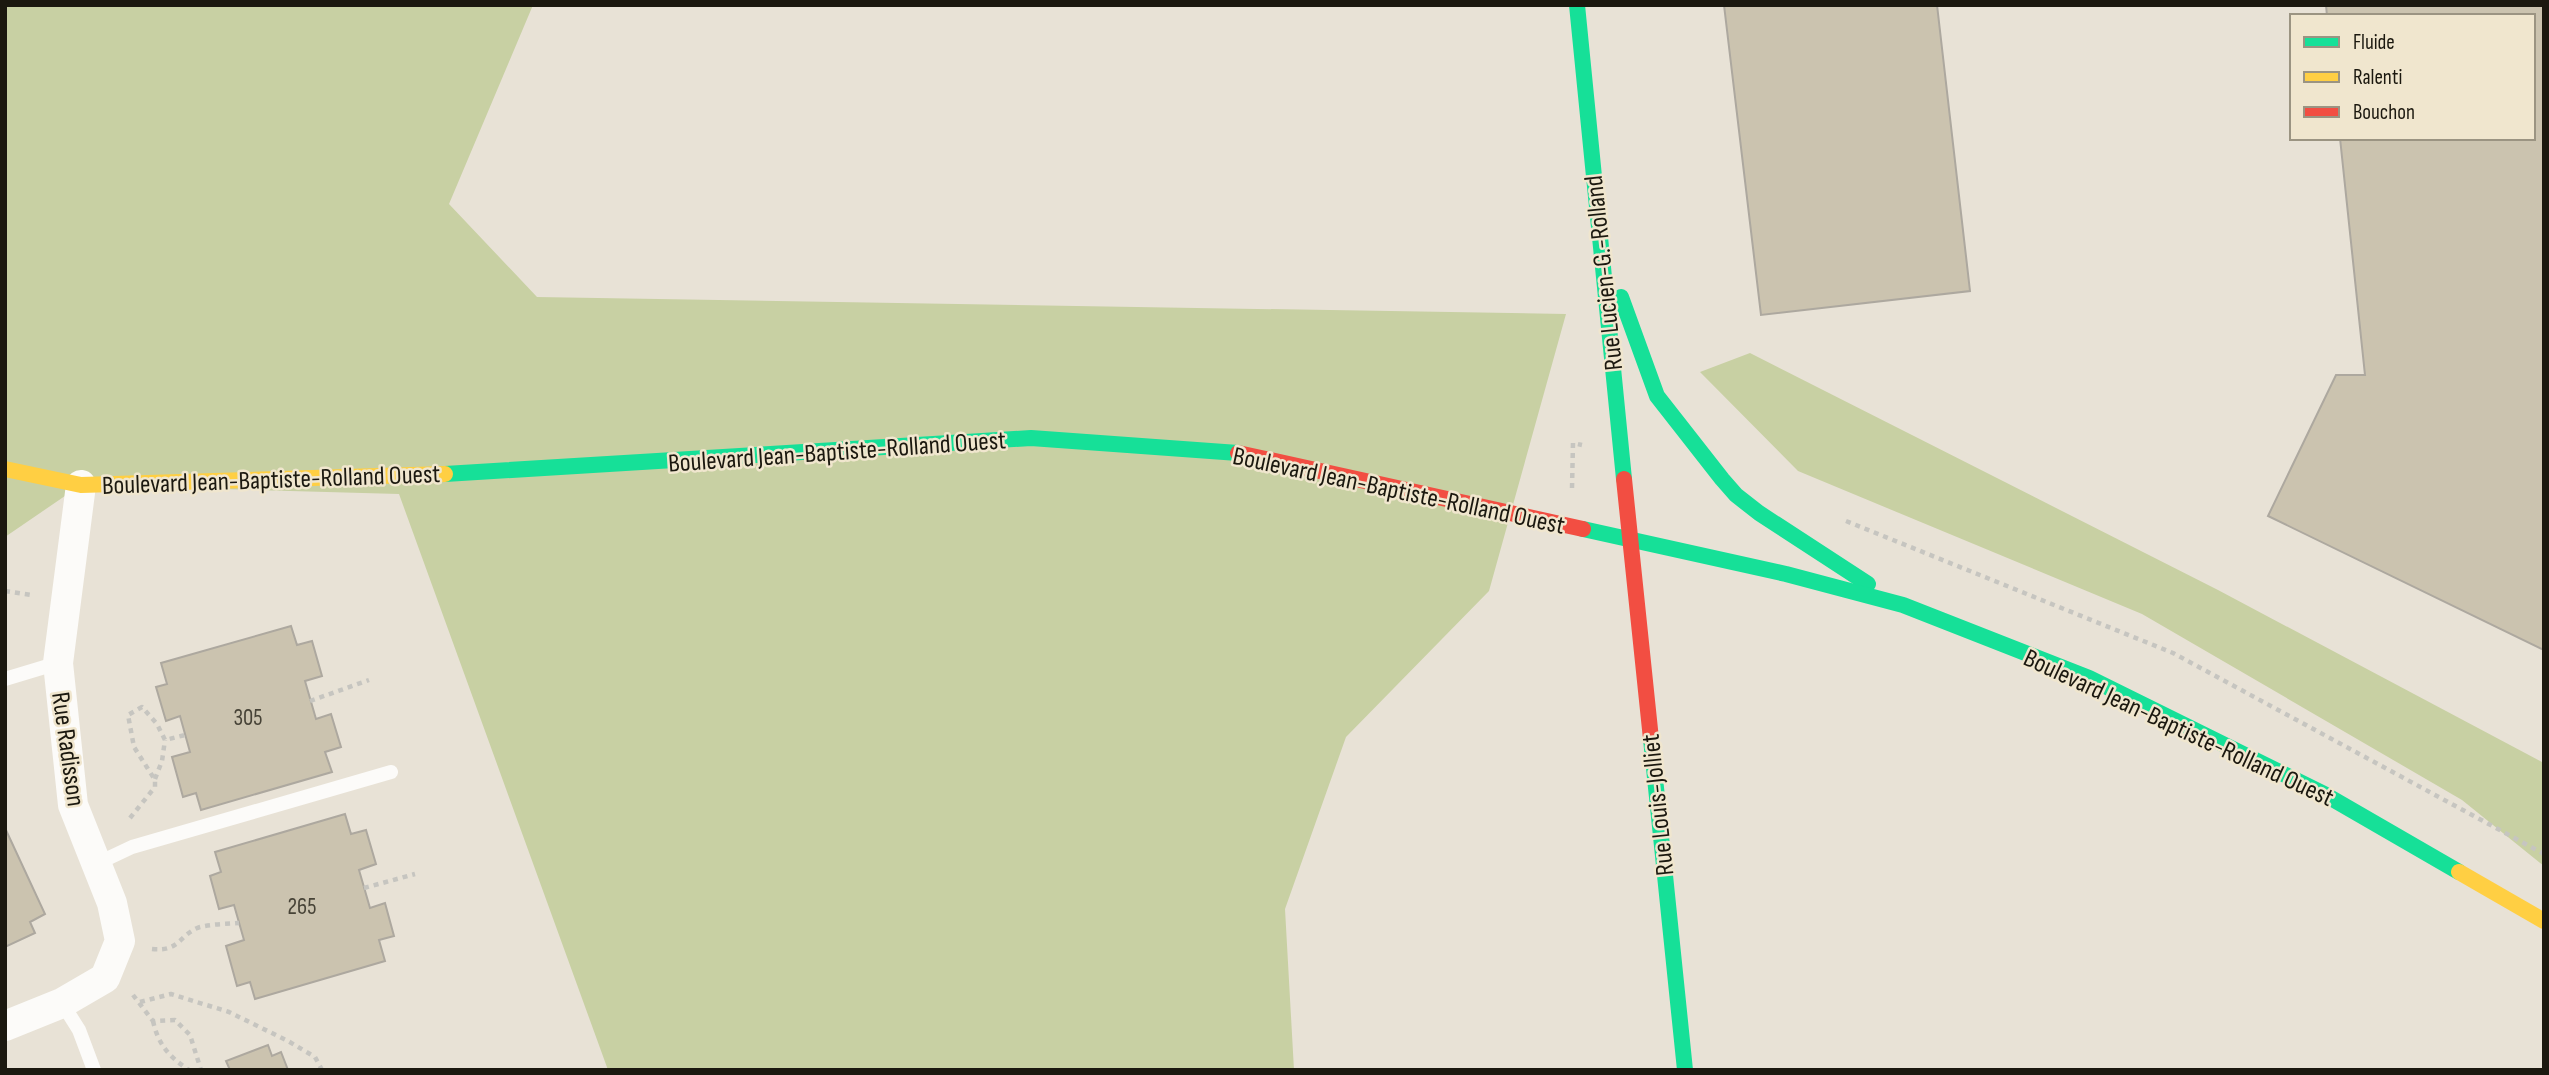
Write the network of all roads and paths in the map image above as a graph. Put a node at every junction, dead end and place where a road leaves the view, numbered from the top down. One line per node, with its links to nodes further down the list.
1 (1577, 5): 2 (street, Rue Lucien-G.-Rolland)
2 (1600, 239): 6 (street, Rue Lucien-G.-Rolland); 7 (street)
3 (5, 469): 4 (street, Boulevard Jean-Baptiste-Rolland Ouest)
4 (80, 485): 6 (street, Boulevard Jean-Baptiste-Rolland Ouest); 8 (street, Rue Radisson)
5 (1837, 517): 17 (path, Boulevard Jean-Baptiste-Rolland Ouest)
6 (1630, 540): 7 (street, Boulevard Jean-Baptiste-Rolland Ouest); 33 (street, Rue Louis-Jolliet)
7 (1903, 605): 21 (street, Boulevard Jean-Baptiste-Rolland Ouest)
8 (58, 663): 9 (lane); 18 (street, Rue Radisson)
9 (5, 679)
10 (369, 680): 11 (path)
11 (310, 701)
12 (186, 735): 13 (path)
13 (165, 740): 15 (path); 15 (path)
14 (391, 772): 16 (lane)
15 (155, 780): 16 (path)
16 (132, 847): 18 (lane)
17 (2544, 854)
18 (96, 864): 23 (street, Rue Radisson)
19 (415, 874): 20 (path)
20 (364, 888)
21 (2544, 921)
22 (239, 923): 23 (path)
23 (120, 941): 24 (street)
24 (105, 978): 25 (path); 26 (street)
25 (140, 1002): 27 (path); 32 (path)
26 (62, 1003): 28 (street); 29 (lane)
27 (153, 1021): 30 (path); 31 (path)
28 (5, 1026)
29 (94, 1070)
30 (189, 1070)
31 (201, 1070)
32 (322, 1070)
33 (1685, 1070)

